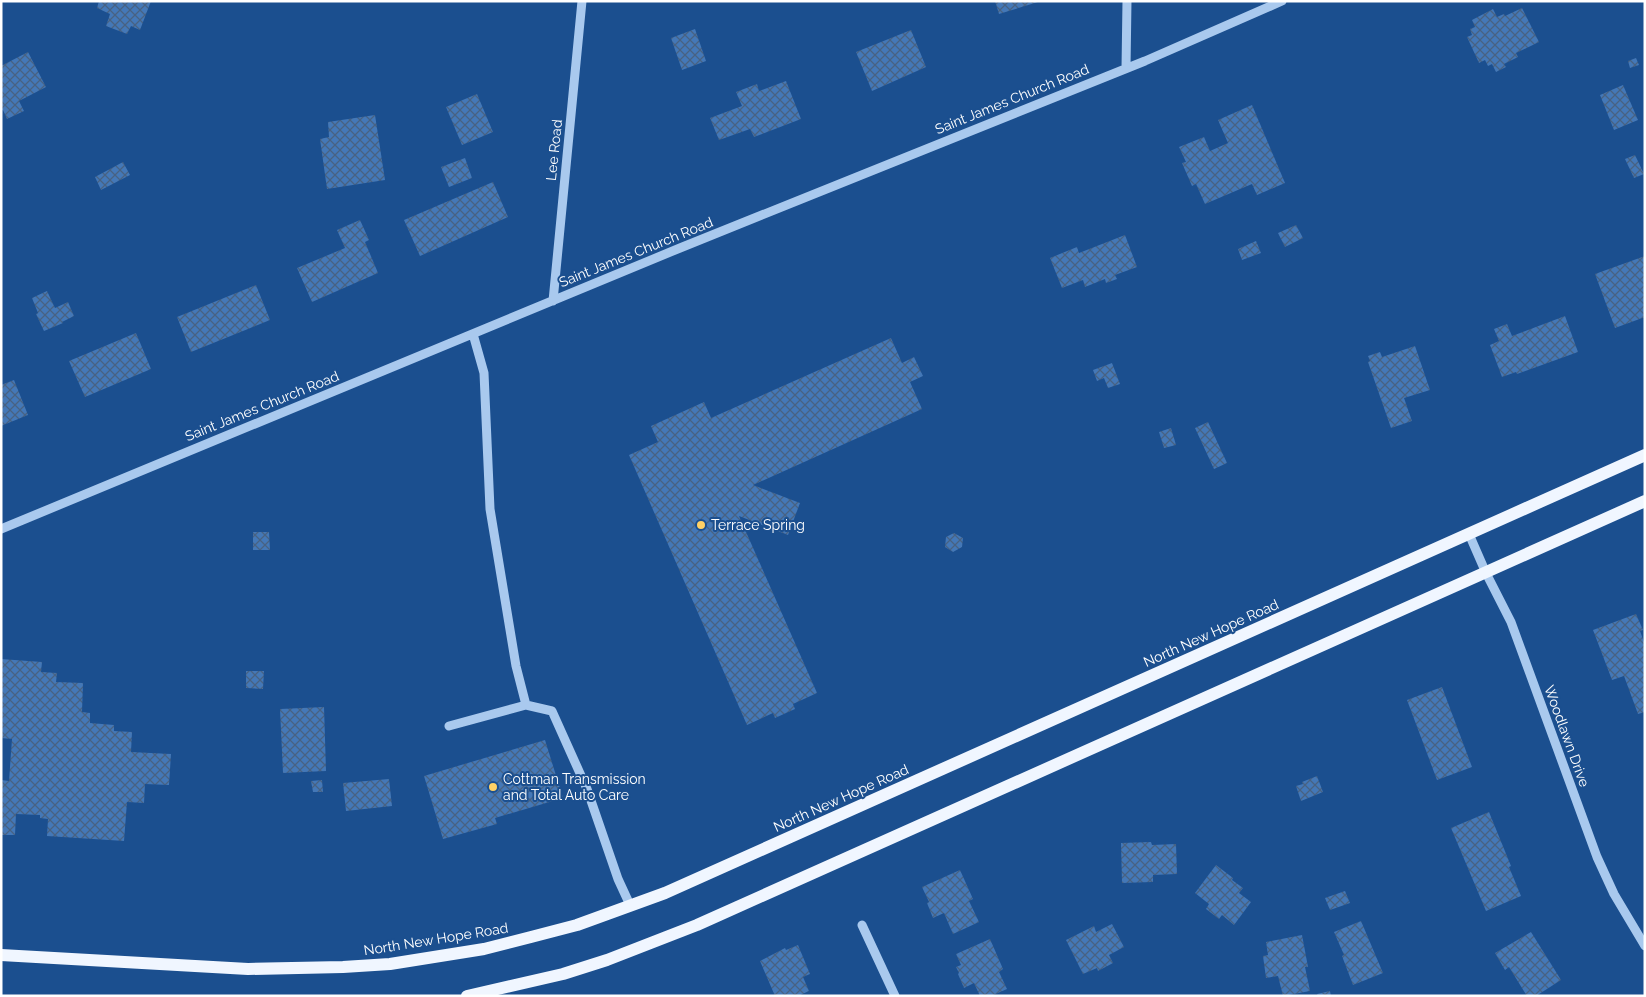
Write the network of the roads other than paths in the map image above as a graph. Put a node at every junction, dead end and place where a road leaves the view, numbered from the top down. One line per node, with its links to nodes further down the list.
1 (582, 1): 5 (street, Lee Road)
2 (1127, 1): 4 (street)
3 (1282, 1): 4 (street, Saint James Church Road)
4 (1126, 68): 5 (street, Saint James Church Road)
5 (553, 300): 6 (street, Saint James Church Road)
6 (473, 334): 9 (street, Saint James Church Road); 12 (street)
7 (1645, 455): 10 (main road, North New Hope Road)
8 (1645, 501): 11 (main road)
9 (1, 529)
10 (1469, 534): 11 (street, Woodlawn Drive); 14 (main road, North New Hope Road)
11 (1486, 572): 16 (street, Woodlawn Drive); 18 (main road)
12 (526, 705): 13 (street); 14 (street)
13 (449, 726)
14 (630, 905): 17 (main road, North New Hope Road)
15 (862, 925): 19 (street)
16 (1645, 946)
17 (1, 956)
18 (467, 996)
19 (895, 996)

